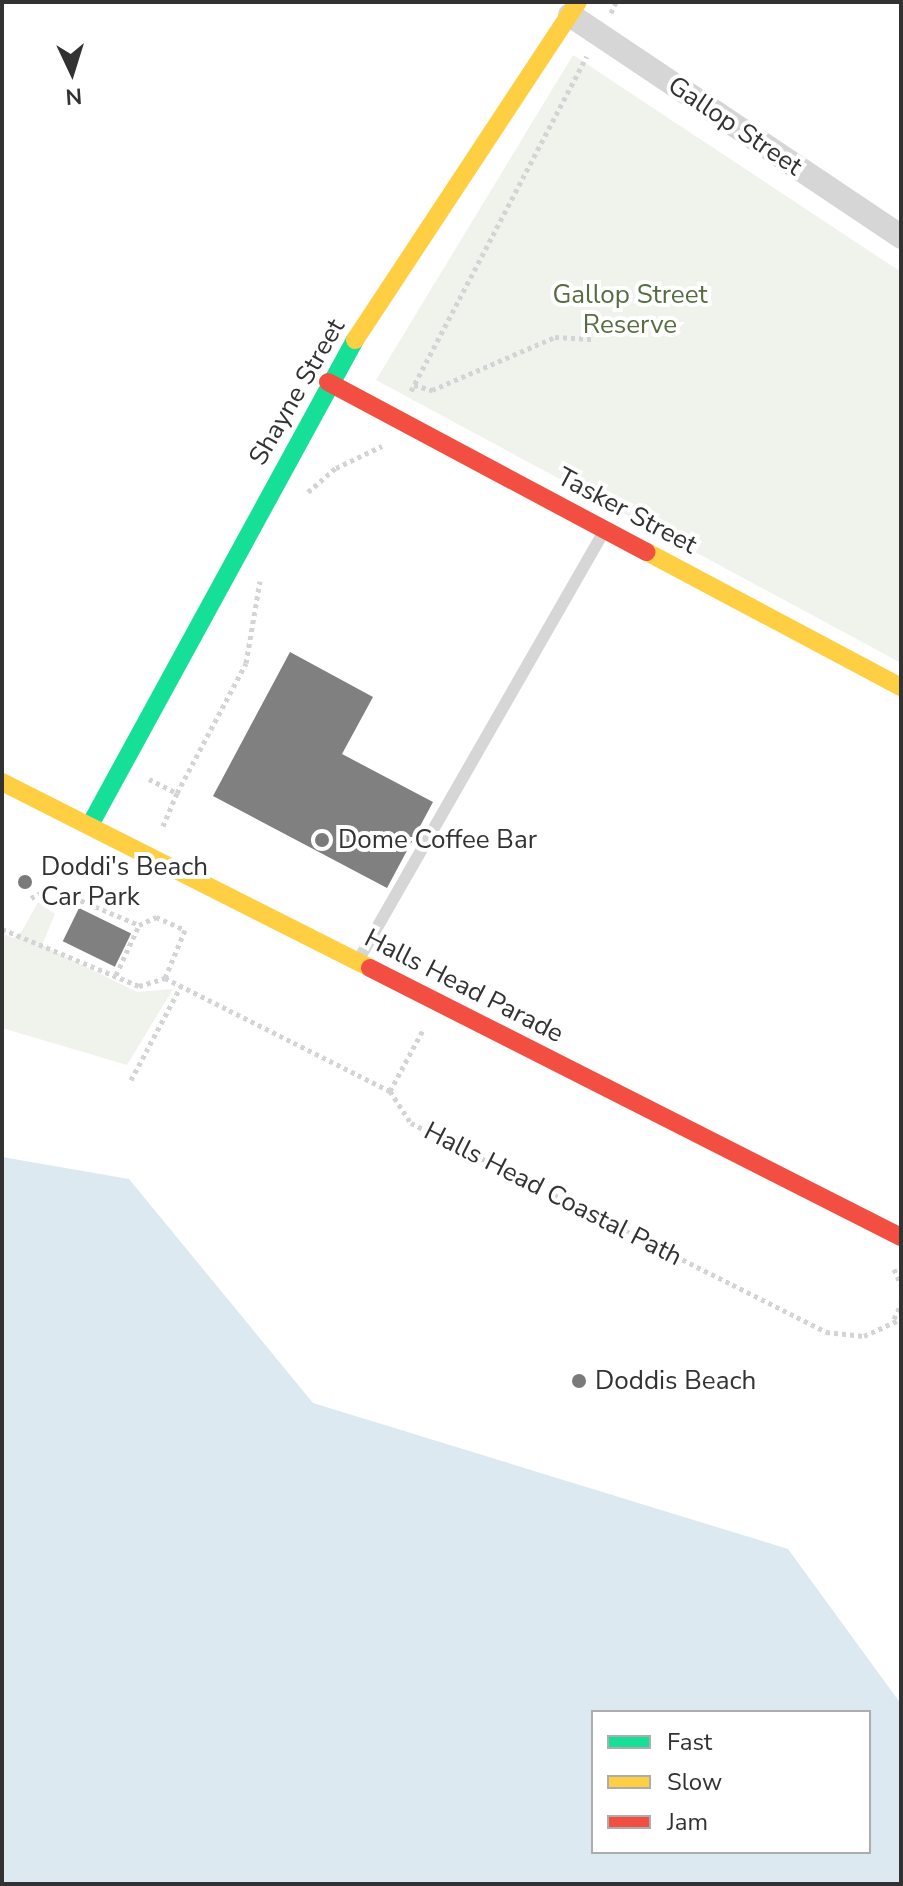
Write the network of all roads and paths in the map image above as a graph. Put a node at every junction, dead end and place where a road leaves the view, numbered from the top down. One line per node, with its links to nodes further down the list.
1 (616, 2): 3 (path)
2 (574, 8): 3 (street, Gallop Street); 6 (street, Shayne Street)
3 (600, 36): 4 (street, Gallop Street); 7 (path)
4 (901, 237)
5 (592, 339): 7 (path)
6 (328, 382): 8 (street, Tasker Street); 17 (street, Shayne Street)
7 (414, 385): 8 (path)
8 (397, 419): 9 (path); 10 (street, Tasker Street)
9 (303, 496)
10 (605, 528): 12 (street, Tasker Street); 23 (lane)
11 (267, 568): 16 (path)
12 (901, 687)
13 (145, 777): 15 (path)
14 (2, 782): 17 (street, Halls Head Parade)
15 (142, 792)
16 (177, 793)
17 (90, 825): 23 (street, Halls Head Parade)
18 (153, 826): 19 (path)
19 (162, 830)
20 (31, 898): 21 (path)
21 (139, 925): 24 (path); 25 (path)
22 (2, 929): 24 (path)
23 (358, 961): 27 (street, Halls Head Parade)
24 (116, 975): 25 (path)
25 (165, 978): 26 (path, Halls Head Coastal Path)
26 (181, 986): 28 (path); 29 (path, Halls Head Coastal Path)
27 (438, 1002): 29 (path); 30 (street, Halls Head Parade)
28 (131, 1080)
29 (390, 1091): 32 (path, Halls Head Coastal Path)
30 (901, 1237)
31 (901, 1304): 32 (path)
32 (894, 1320): 33 (path, Halls Head Coastal Path)
33 (901, 1321)

